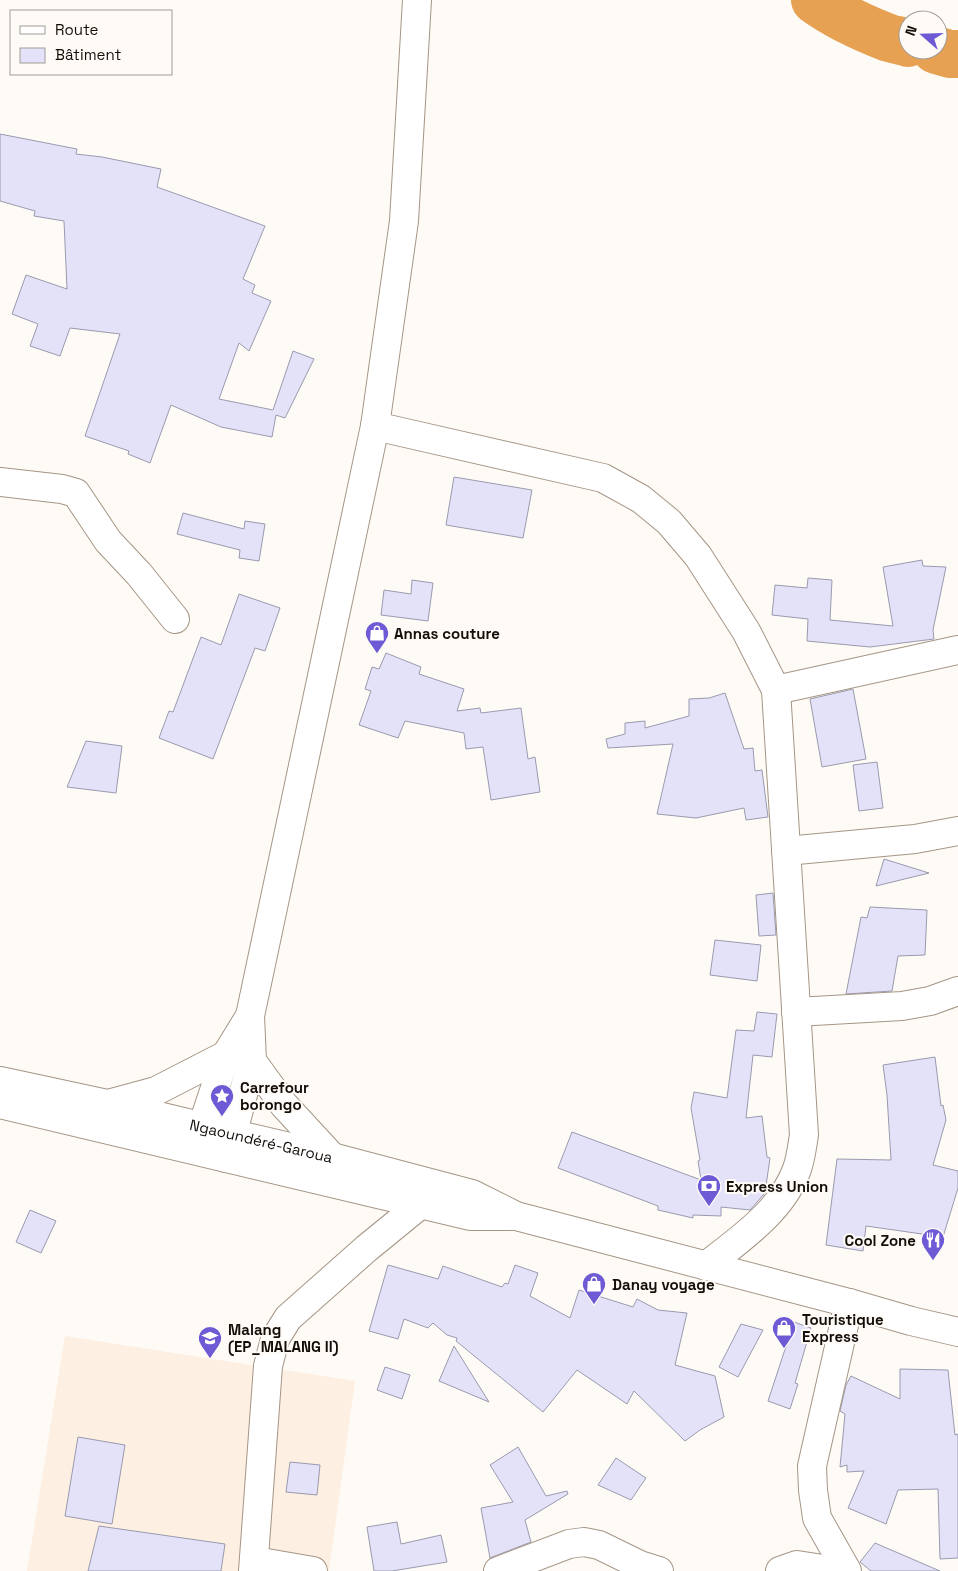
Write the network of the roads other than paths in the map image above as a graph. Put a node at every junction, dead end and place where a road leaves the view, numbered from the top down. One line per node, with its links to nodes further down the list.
1 (417, 0): 2 (main road)
2 (375, 426): 6 (main road); 11 (main road)
3 (0, 482): 4 (main road)
4 (175, 619)
5 (958, 650): 6 (main road)
6 (776, 690): 8 (main road)
7 (958, 831): 8 (main road)
8 (786, 851): 10 (main road)
9 (958, 991): 10 (main road)
10 (796, 1012): 20 (main road)
11 (239, 1058): 14 (main road); 15 (main road); 16 (main road); 17 (main road)
12 (0, 1081): 14 (main road, Ngaoundéré-Garoua)
13 (0, 1104): 15 (main road, Ngaoundéré-Garoua)
14 (107, 1104): 15 (main road, Ngaoundéré-Garoua)
15 (199, 1138): 16 (main road, Ngaoundéré-Garoua)
16 (228, 1146): 17 (main road, Ngaoundéré-Garoua); 18 (main road, Ngaoundéré-Garoua)
17 (332, 1157): 19 (main road, Ngaoundéré-Garoua)
18 (421, 1204): 19 (main road, Ngaoundéré-Garoua); 24 (main road)
19 (516, 1216): 20 (main road, Ngaoundéré-Garoua)
20 (706, 1266): 21 (main road, Ngaoundéré-Garoua)
21 (849, 1303): 22 (main road, Ngaoundéré-Garoua); 23 (main road)
22 (958, 1332)
23 (817, 1518): 25 (main road); 30 (main road)
24 (254, 1566): 26 (main road)
25 (788, 1568): 29 (main road)
26 (313, 1571)
27 (498, 1571): 28 (main road)
28 (659, 1571)
29 (836, 1571)
30 (846, 1571)

